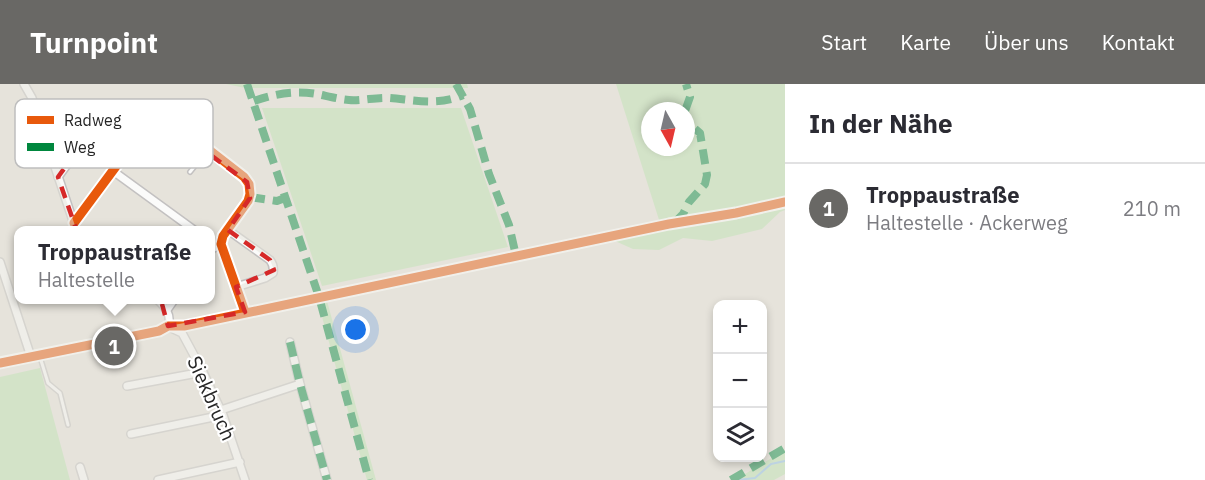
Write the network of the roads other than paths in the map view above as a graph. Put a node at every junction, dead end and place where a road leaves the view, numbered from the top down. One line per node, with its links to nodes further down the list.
1 (24, 84): 2 (street)
2 (32, 99)
3 (213, 153): 14 (street)
4 (55, 168): 10 (street)
5 (65, 168): 10 (street)
6 (115, 168): 8 (street)
7 (193, 168): 9 (lane)
8 (113, 171): 12 (street); 13 (street)
9 (190, 172)
10 (58, 177): 11 (street)
11 (75, 226)
12 (76, 226)
13 (187, 226)
14 (228, 230): 15 (street); 19 (street)
15 (221, 244): 16 (street); 17 (street); 19 (street)
16 (215, 245)
17 (215, 247)
18 (0, 262): 21 (street)
19 (236, 287): 26 (street)
20 (319, 297): 26 (street)
21 (14, 300)
22 (16, 304): 29 (street)
23 (161, 304): 25 (street)
24 (171, 304): 25 (street)
25 (166, 310): 27 (street)
26 (245, 312): 27 (street)
27 (168, 326): 29 (street); 31 (street, Siekbruch)
28 (290, 342): 32 (street)
29 (35, 356): 30 (street); 35 (lane)
30 (0, 363)
31 (203, 372): 33 (street); 34 (street, Siekbruch)
32 (300, 384): 34 (street); 42 (street)
33 (127, 386)
34 (222, 413): 36 (street); 37 (street, Siekbruch)
35 (68, 424)
36 (131, 434)
37 (240, 462): 40 (street); 41 (street, Siekbruch)
38 (80, 467): 39 (street)
39 (84, 480)
40 (159, 480)
41 (245, 480)
42 (327, 480)

